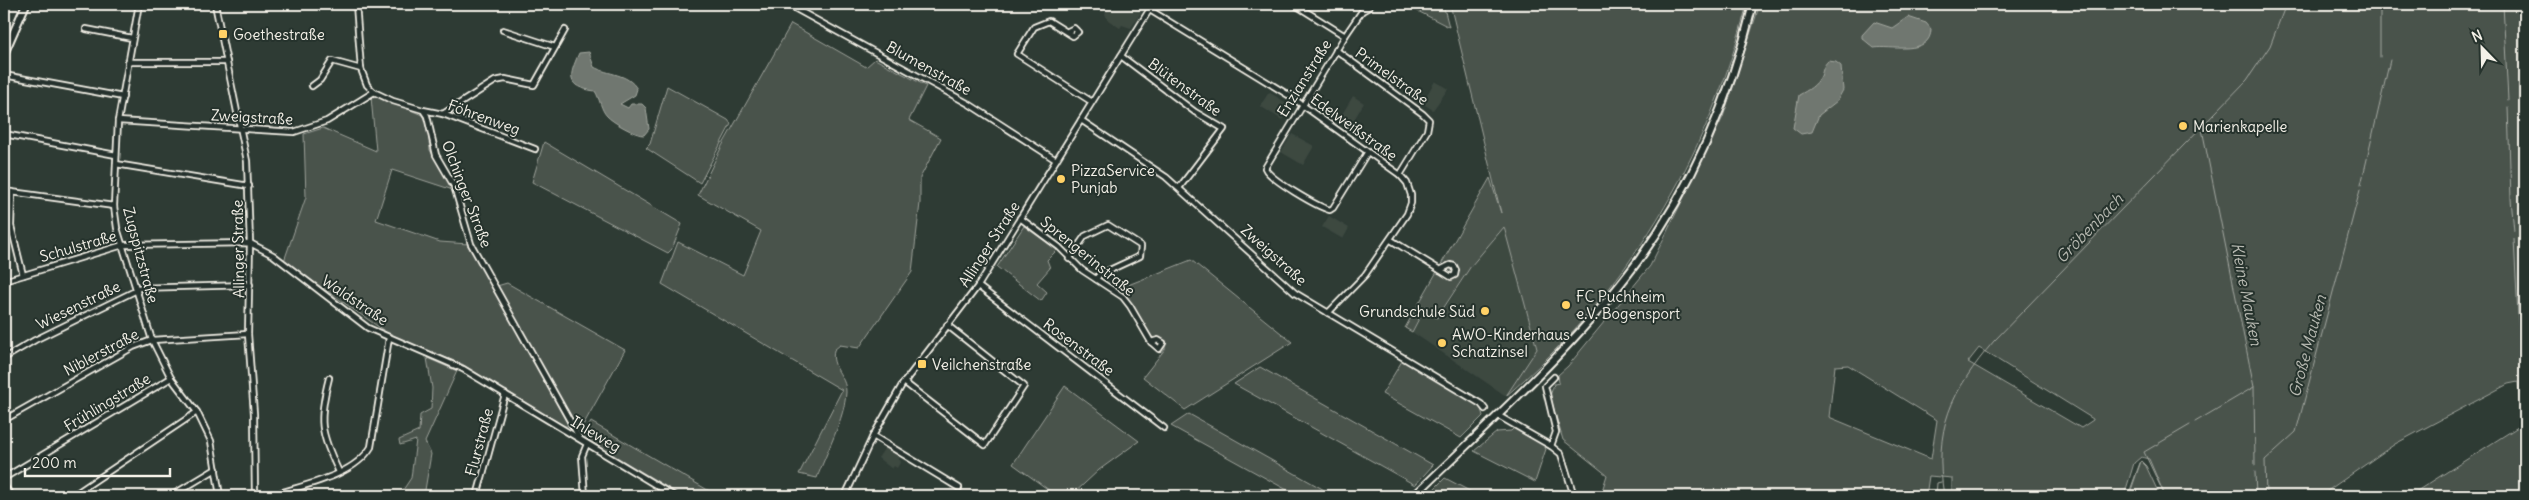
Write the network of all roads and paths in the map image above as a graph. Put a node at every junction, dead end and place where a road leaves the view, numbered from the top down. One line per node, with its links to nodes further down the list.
1 (26, 4): 17 (street)
2 (139, 4): 16 (street, Zugspitzstraße)
3 (215, 4): 23 (street, Allinger Straße)
4 (356, 4): 24 (street)
5 (787, 4): 40 (street, Blumenstraße)
6 (1153, 4): 10 (street, Allinger Straße)
7 (1294, 4): 15 (street)
8 (1753, 4): 74 (street)
9 (1369, 8): 15 (street, Enzianstraße)
10 (1150, 10): 21 (street, Allinger Straße); 30 (street, Edelweißstraße)
11 (86, 29): 16 (street)
12 (503, 30): 18 (street)
13 (566, 30): 18 (street)
14 (1068, 31): 29 (street)
15 (1345, 36): 19 (street, Enzianstraße)
16 (132, 38): 22 (street, Zugspitzstraße)
17 (7, 41): 20 (street)
18 (555, 47): 32 (street)
19 (1336, 50): 30 (street, Enzianstraße); 42 (street, Primelstraße)
20 (4, 54)
21 (1121, 56): 29 (street, Allinger Straße); 44 (street, Blütenstraße)
22 (128, 62): 23 (street); 28 (street, Zugspitzstraße)
23 (227, 62): 35 (street, Allinger Straße)
24 (361, 69): 26 (street); 27 (street)
25 (4, 75): 28 (street)
26 (312, 86)
27 (374, 92): 31 (street); 35 (street, Zweigstraße)
28 (123, 97): 34 (street, Zugspitzstraße)
29 (1092, 102): 33 (street, Allinger Straße)
30 (1302, 104): 38 (street, Edelweißstraße); 38 (street, Enzianstraße)
31 (423, 110): 32 (street, Föhrenweg); 78 (street, Olchinger Straße)
32 (443, 114): 37 (street, Föhrenweg)
33 (1081, 120): 40 (street, Allinger Straße); 44 (street, Zweigstraße)
34 (118, 121): 35 (street, Zweigstraße); 39 (street, Zugspitzstraße)
35 (240, 130): 43 (street, Allinger Straße)
36 (4, 134): 39 (street)
37 (535, 149)
38 (1368, 153): 42 (street, Edelweißstraße)
39 (116, 155): 41 (street, Zugspitzstraße)
40 (1056, 160): 48 (street, Allinger Straße)
41 (116, 164): 43 (street); 47 (street, Zugspitzstraße)
42 (1400, 175): 49 (street, Edelweißstraße)
43 (249, 186): 50 (street, Allinger Straße)
44 (1179, 188): 60 (street, Zweigstraße)
45 (4, 191): 46 (street)
46 (12, 192): 47 (street); 54 (street)
47 (114, 206): 51 (street, Zugspitzstraße)
48 (1020, 218): 52 (street, Sprengerinstraße); 58 (street, Allinger Straße)
49 (1391, 240): 53 (street); 60 (street, Edelweißstraße)
50 (250, 243): 51 (street, Schulstraße); 57 (street, Allinger Straße); 63 (street, Waldstraße)
51 (123, 245): 54 (street, Schulstraße); 59 (street, Zugspitzstraße)
52 (1069, 259): 55 (street, Sprengerinstraße); 55 (street)
53 (1440, 270)
54 (23, 275): 56 (street, Schulstraße)
55 (1096, 279): 65 (street, Sprengerinstraße)
56 (4, 281)
57 (250, 285): 59 (street, Wiesenstraße); 62 (street, Allinger Straße)
58 (978, 286): 61 (street, Allinger Straße); 76 (street, Rosenstraße)
59 (136, 289): 64 (street, Zugspitzstraße); 66 (street, Wiesenstraße)
60 (1328, 313): 72 (street, Zweigstraße)
61 (947, 325): 70 (street, Allinger Straße); 70 (street)
62 (248, 334): 64 (street, Niblerstraße); 90 (street, Allinger Straße)
63 (390, 338): 71 (street, Waldstraße); 82 (street)
64 (152, 340): 68 (street, Zugspitzstraße); 75 (street, Niblerstraße)
65 (1151, 342)
66 (4, 358)
67 (1554, 377): 80 (street)
68 (171, 378): 73 (street, Zugspitzstraße); 83 (street, Frühlingstraße)
69 (329, 378): 82 (street)
70 (904, 382): 77 (street, Allinger Straße)
71 (505, 394): 78 (street, Ihleweg); 92 (street, Flurstraße)
72 (1485, 409)
73 (197, 412): 81 (street, Zugspitzstraße); 87 (street)
74 (1497, 415): 80 (street); 96 (street)
75 (4, 420)
76 (1164, 428)
77 (873, 436): 85 (street); 95 (street, Allinger Straße)
78 (579, 438): 79 (street, Ihleweg)
79 (587, 444): 93 (street); 94 (street, Ihleweg)
80 (1551, 446): 97 (street)
81 (216, 469): 88 (street); 89 (street, Zugspitzstraße)
82 (339, 472): 91 (street)
83 (4, 478)
84 (4, 487): 86 (street)
85 (959, 488)
86 (10, 496)
87 (72, 496)
88 (171, 496)
89 (220, 496)
90 (255, 496)
91 (271, 496)
92 (477, 496)
93 (584, 496)
94 (674, 496)
95 (846, 496)
96 (1414, 496)
97 (1574, 496)

